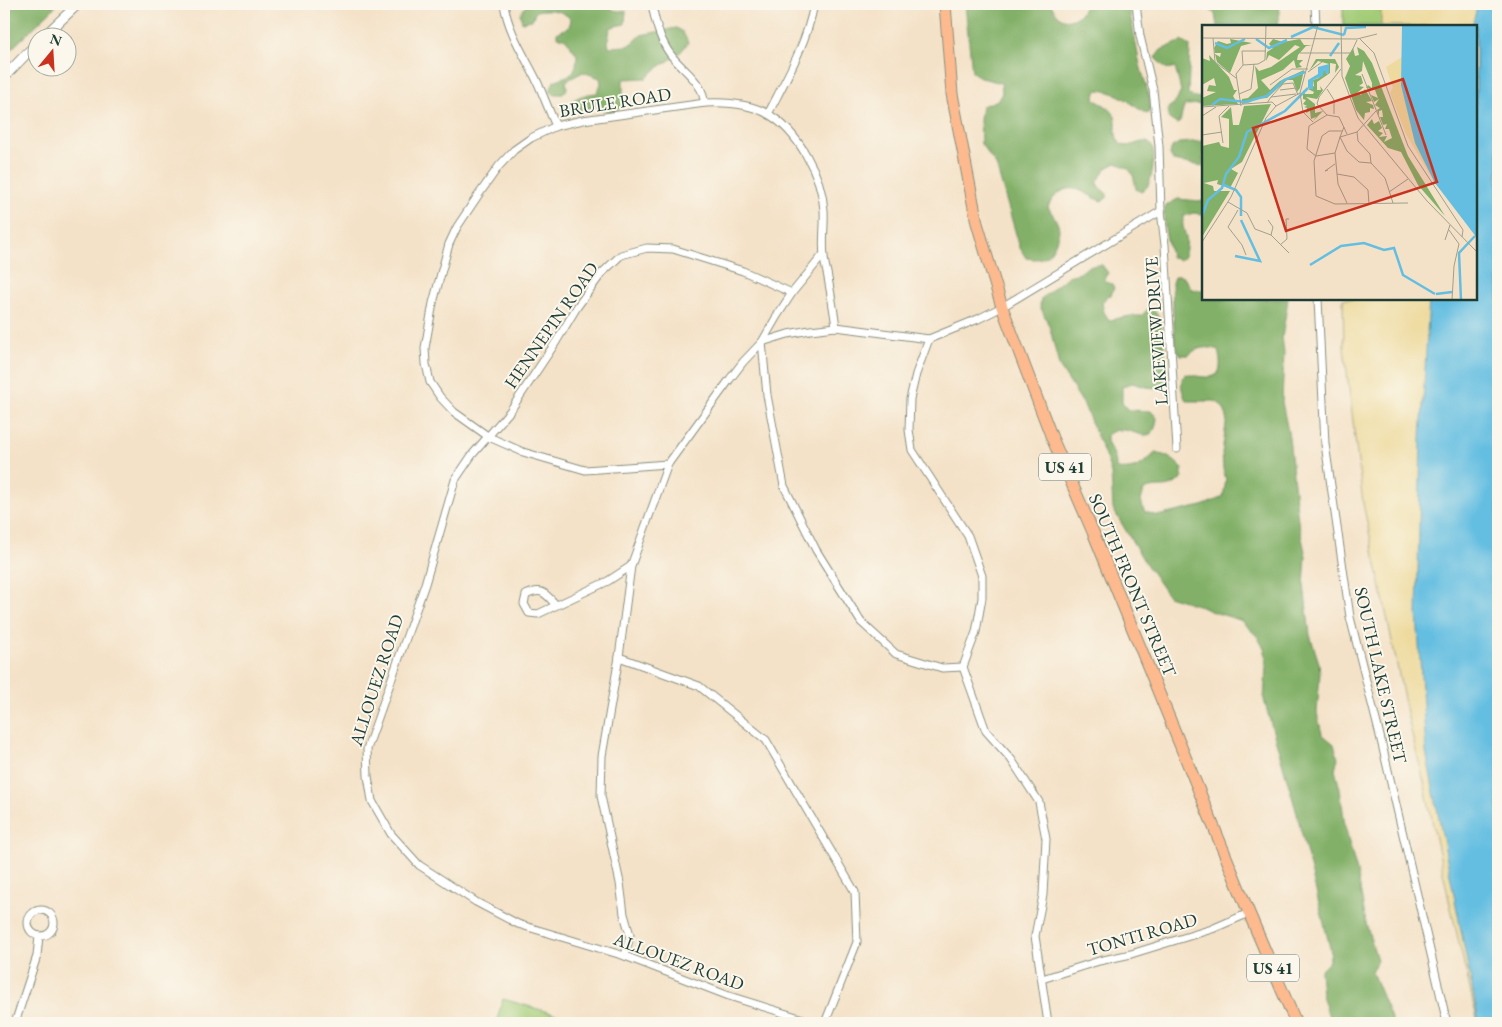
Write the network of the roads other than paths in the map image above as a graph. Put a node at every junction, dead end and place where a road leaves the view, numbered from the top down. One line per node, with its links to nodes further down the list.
1 (78, 4): 9 (street)
2 (504, 4): 14 (street)
3 (652, 4): 12 (street)
4 (814, 4): 13 (street)
5 (945, 4): 19 (highway, SOUTH FRONT STREET / US 41)
6 (1136, 4): 15 (street, LAKEVIEW DRIVE)
7 (1316, 4): 8 (street)
8 (1316, 25)
9 (53, 28)
10 (28, 52): 11 (street)
11 (4, 77)
12 (705, 103): 13 (street, BRULE ROAD); 14 (street, BRULE ROAD)
13 (768, 114): 16 (street)
14 (556, 126): 23 (street, BRULE ROAD)
15 (1161, 211): 19 (street); 24 (street, LAKEVIEW DRIVE)
16 (823, 255): 17 (street); 20 (street)
17 (792, 293): 22 (street); 23 (street, HENNEPIN ROAD)
18 (1318, 300): 39 (street, SOUTH LAKE STREET)
19 (1002, 307): 21 (street); 30 (highway, SOUTH FRONT STREET / US 41)
20 (836, 327): 21 (street); 22 (street)
21 (929, 339): 29 (street)
22 (762, 342): 25 (street); 29 (street)
23 (489, 437): 25 (street, BRULE ROAD); 32 (street, ALLOUEZ ROAD)
24 (1177, 450)
25 (668, 464): 26 (street)
26 (631, 566): 27 (street); 28 (street)
27 (556, 604)
28 (619, 656): 32 (street); 36 (street)
29 (963, 668): 33 (street)
30 (1249, 913): 33 (street, TONTI ROAD); 38 (highway, SOUTH FRONT STREET / US 41)
31 (39, 936): 34 (street)
32 (625, 956): 35 (street, ALLOUEZ ROAD)
33 (1042, 979): 37 (street)
34 (15, 1023)
35 (816, 1023)
36 (825, 1023)
37 (1048, 1023)
38 (1296, 1023)
39 (1447, 1023)

